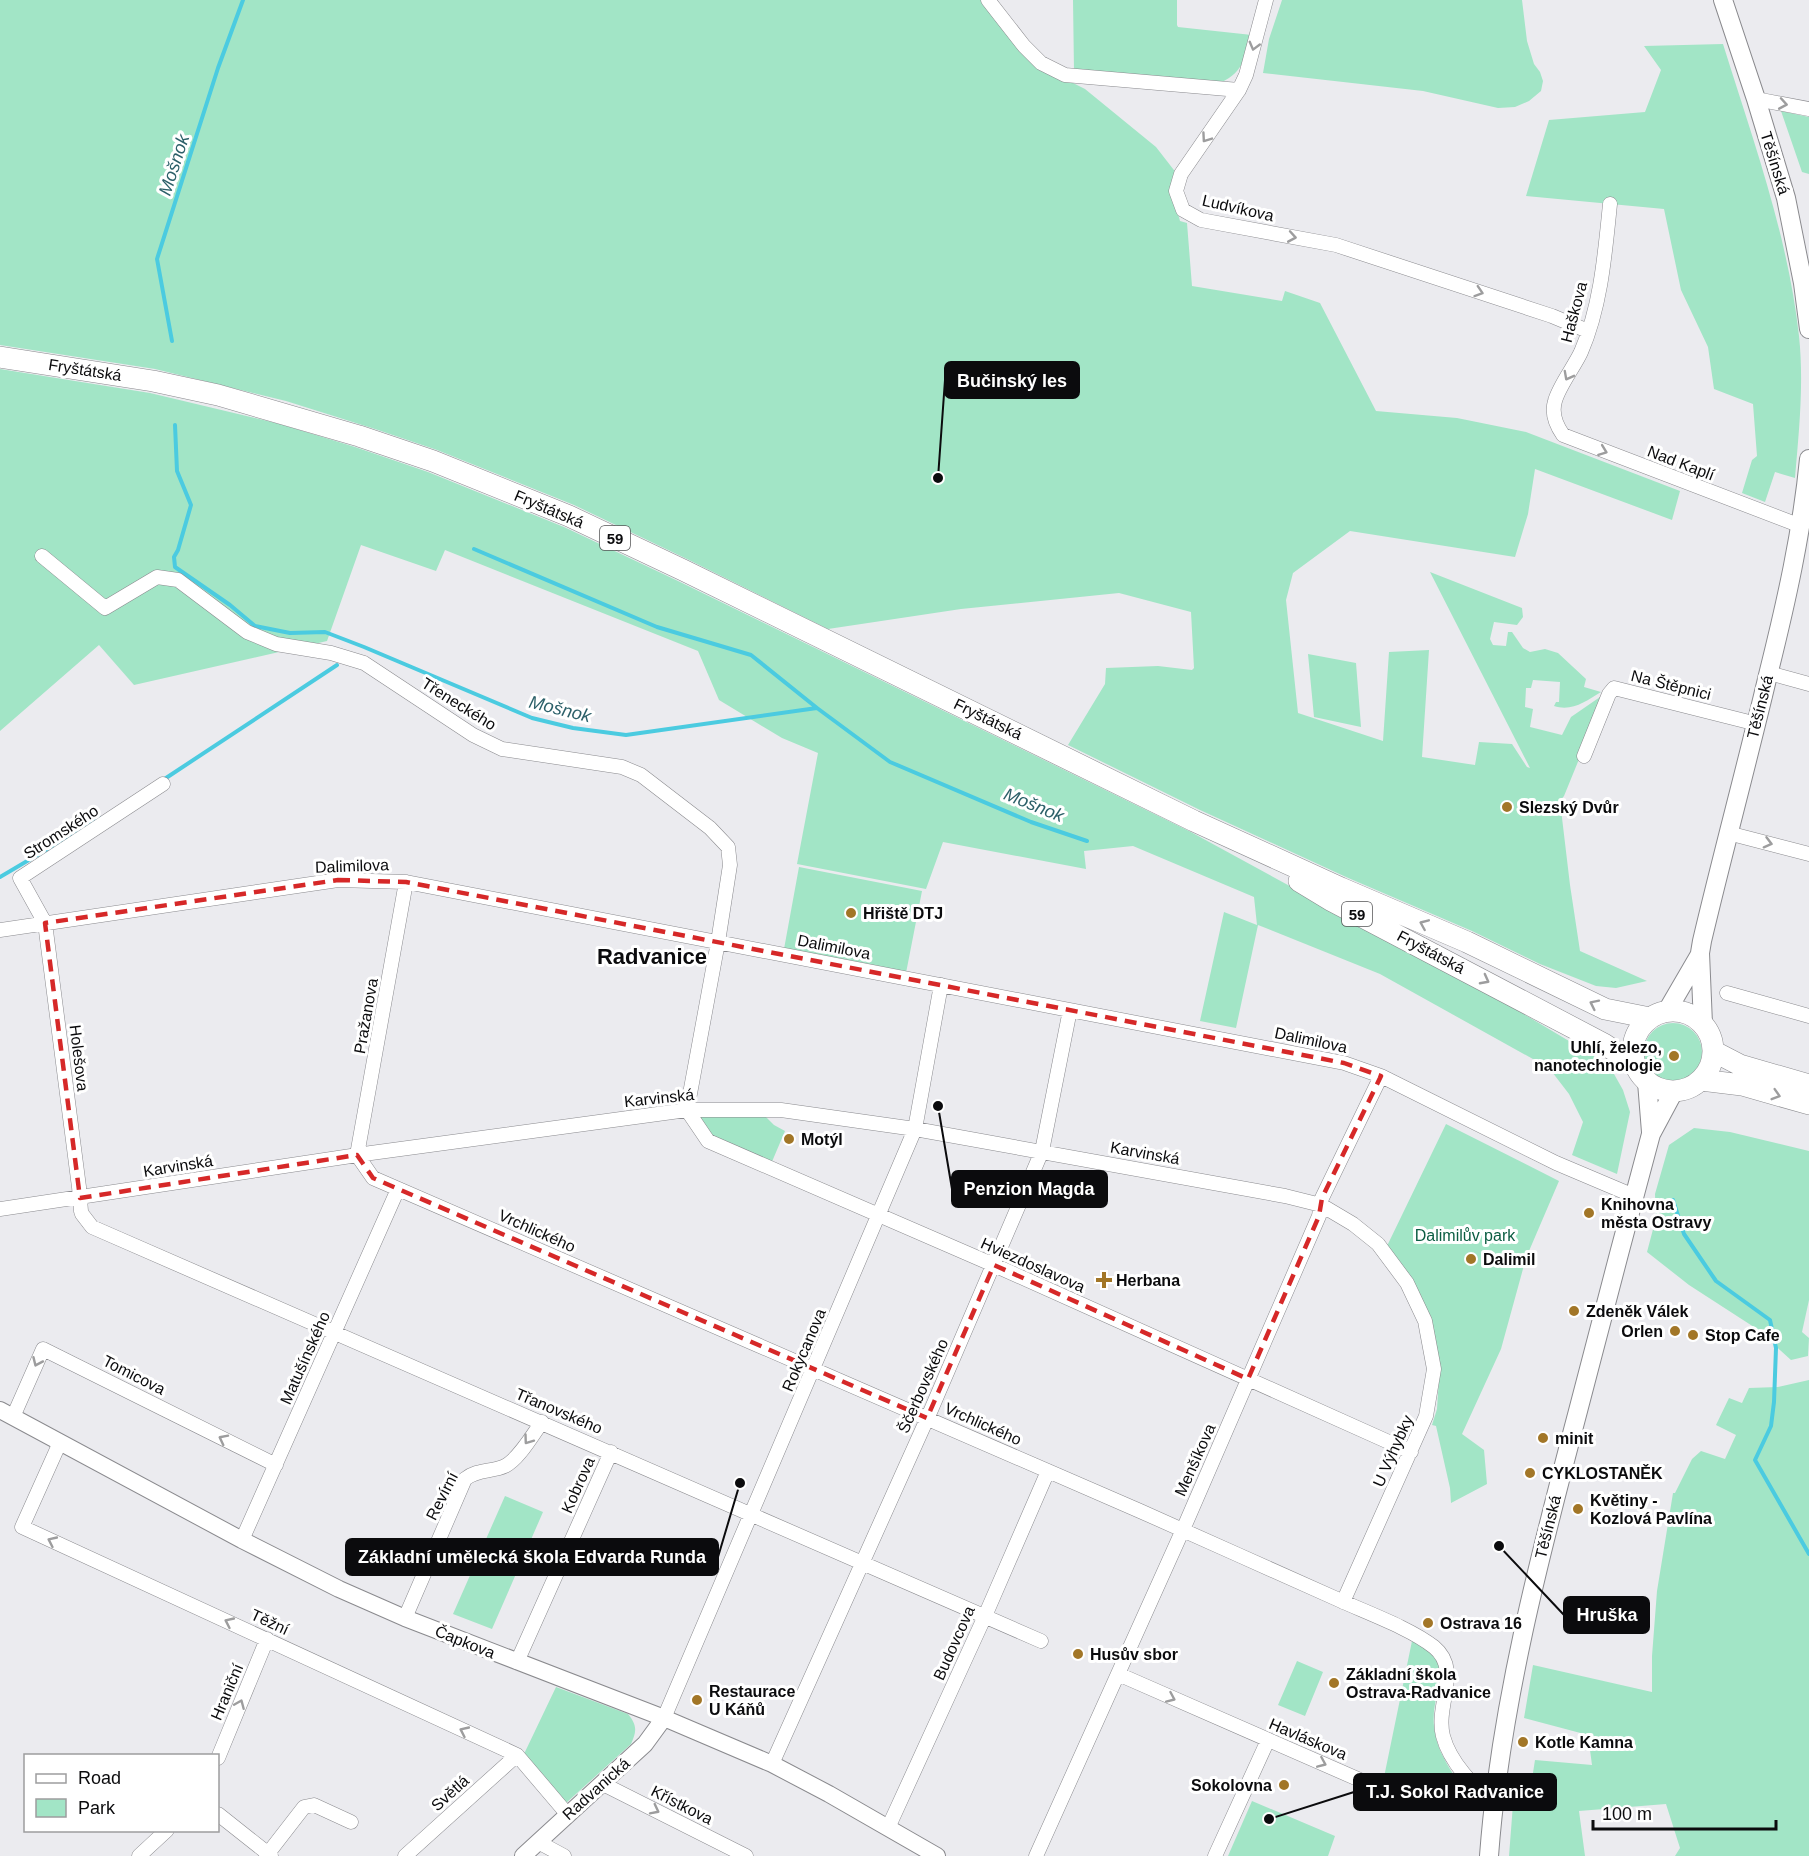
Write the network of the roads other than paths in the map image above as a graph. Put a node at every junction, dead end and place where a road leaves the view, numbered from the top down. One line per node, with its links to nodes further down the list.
1 (988, 0): 4 (street)
2 (1266, 0): 4 (street, Ludvíkova, one-way to 4)
3 (1723, 0): 5 (main road, Těšínská)
4 (1239, 90): 10 (street, Ludvíkova, one-way to 10)
5 (1756, 99): 6 (street, one-way to 6); 8 (main road, Těšínská)
6 (1809, 109)
7 (1610, 204): 10 (street, Haškova)
8 (1806, 284): 9 (main road, Těšínská)
9 (1809, 329)
10 (1588, 331): 12 (street, Haškova, one-way to 12)
11 (0, 357): 21 (main road, Fryštátská / 59)
12 (1555, 423): 14 (street, Nad Kaplí, one-way to 14)
13 (1809, 459): 14 (main road, Těšínská)
14 (1801, 526): 16 (main road, Těšínská)
15 (42, 556): 27 (street, Třeneckého)
16 (1769, 673): 17 (street); 18 (main road, Těšínská)
17 (1809, 684)
18 (1757, 724): 19 (street, Na Štěpnici); 22 (main road, Těšínská)
19 (1584, 756)
20 (163, 784): 25 (street, Stromského)
21 (1194, 821): 32 (main road, Fryštátská / 59, one-way to 21); 36 (main road, Fryštátská / 59, one-way to 36)
22 (1728, 833): 23 (street, one-way to 23); 28 (main road, Těšínská)
23 (1809, 854)
24 (406, 882): 25 (street, Dalimilova); 27 (street, Dalimilova); 46 (street, Pražanova)
25 (45, 923): 26 (street, Dalimilova); 49 (street, Holešova)
26 (0, 930)
27 (718, 942): 29 (street, Dalimilova); 42 (street, Třeneckého)
28 (1700, 953): 32 (main road, Těšínská); 34 (main road, Těšínská)
29 (941, 985): 31 (street, Dalimilova); 43 (street, Rokycanova)
30 (1727, 993): 33 (street)
31 (1070, 1010): 37 (street, Dalimilova); 45 (street, Ščerbovského)
32 (1659, 1015): 34 (main road); 36 (main road)
33 (1809, 1016)
34 (1703, 1024): 35 (main road)
35 (1713, 1051): 38 (main road); 39 (main road)
36 (1641, 1074): 40 (main road); 44 (main road, Těšínská)
37 (1381, 1076): 48 (street, Dalimilova); 50 (street, Menšíkova)
38 (1701, 1080): 40 (main road); 41 (main road, one-way to 41)
39 (1809, 1085)
40 (1674, 1091): 44 (main road, Těšínská)
41 (1809, 1104)
42 (687, 1110): 43 (street, Karvinská); 46 (street, Karvinská); 52 (street, Hviezdoslavova)
43 (915, 1129): 45 (street, Karvinská); 52 (street, Rokycanova)
44 (1651, 1134): 48 (main road, Těšínská)
45 (1042, 1152): 50 (street, Karvinská); 53 (street, Ščerbovského)
46 (357, 1155): 47 (street, Vrchlického); 49 (street, Karvinská)
47 (398, 1189): 54 (street, Matušínského); 55 (street, Vrchlického)
48 (1634, 1197): 82 (main road, Těšínská)
49 (80, 1198): 51 (street, Karvinská); 54 (street, Třanovského)
50 (1320, 1205): 56 (street, Menšíkova); 62 (street, U Výhybky)
51 (0, 1209)
52 (879, 1216): 53 (street, Hviezdoslavova); 55 (street, Rokycanova)
53 (994, 1265): 56 (street, Hviezdoslavova); 58 (street, Ščerbovského)
54 (335, 1332): 59 (street, Třanovského); 63 (street, Matušínského)
55 (813, 1370): 58 (street, Vrchlického); 65 (street, Rokycanova)
56 (1248, 1379): 62 (street, Hviezdoslavova); 66 (street, Menšíkova)
57 (7, 1414): 60 (street, Čapkova); 63 (street, Tomicova, one-way to 57)
58 (927, 1418): 64 (street, Vrchlického); 68 (street, Ščerbovského)
59 (542, 1422): 61 (street, Třanovského); 71 (street, Revírní, one-way to 71)
60 (59, 1441): 67 (street, Čapkova); 72 (street, Těžní, one-way to 60)
61 (611, 1452): 65 (street, Třanovského); 74 (street, Kobrova)
62 (1411, 1452): 69 (street, U Výhybky)
63 (276, 1465): 67 (street, Matušínského)
64 (1048, 1471): 66 (street, Vrchlického); 70 (street, Budovcova)
65 (752, 1513): 68 (street, Třanovského); 76 (street, Rokycanova)
66 (1182, 1530): 69 (street, Vrchlického); 75 (street, Menšíkova)
67 (242, 1540): 71 (street, Čapkova)
68 (863, 1562): 70 (street, Třanovského); 80 (street, Ščerbovského)
69 (1343, 1602): 82 (street, Vrchlického)
70 (985, 1616): 73 (street, Třanovského); 86 (street, Budovcova)
71 (405, 1618): 74 (street, Čapkova)
72 (267, 1639): 78 (street, Těžní, one-way to 72); 79 (street, Hraniční, one-way to 72)
73 (1041, 1641)
74 (517, 1662): 76 (street, Čapkova)
75 (1118, 1674): 77 (street, Havláskova, one-way to 77); 96 (street, Menšíkova)
76 (664, 1718): 80 (street, Čapkova); 81 (street, Radvanická)
77 (1268, 1740): 82 (street, Havláskova, one-way to 82); 97 (street)
78 (517, 1755): 84 (street, Těžní); 91 (street, Světlá)
79 (219, 1756)
80 (772, 1764): 86 (street, Čapkova)
81 (603, 1784): 84 (street, Radvanická); 94 (street, Křístkova, one-way to 94)
82 (1494, 1805): 98 (main road, Těšínská)
83 (219, 1815): 89 (street)
84 (568, 1815): 88 (street, Radvanická)
85 (351, 1822): 89 (street)
86 (888, 1828): 95 (street, Čapkova)
87 (165, 1832): 90 (street)
88 (538, 1842): 92 (street, Radvanická); 93 (street)
89 (269, 1855)
90 (139, 1856)
91 (405, 1856)
92 (523, 1856)
93 (564, 1856)
94 (746, 1856)
95 (937, 1856)
96 (1036, 1856)
97 (1215, 1856)
98 (1489, 1856)

